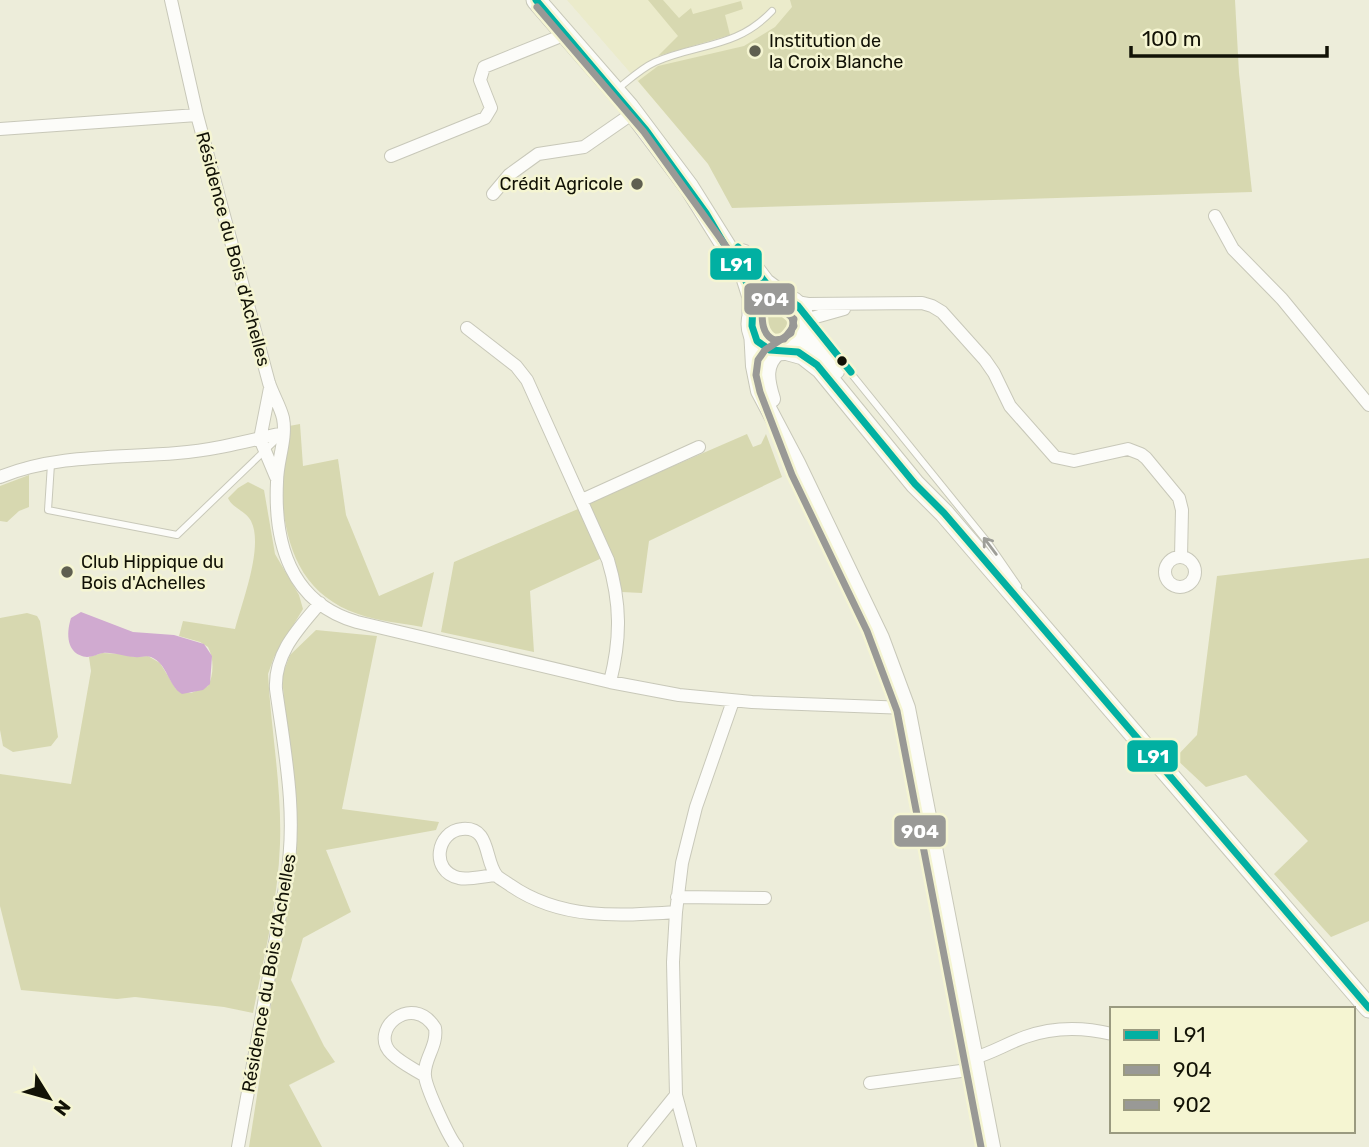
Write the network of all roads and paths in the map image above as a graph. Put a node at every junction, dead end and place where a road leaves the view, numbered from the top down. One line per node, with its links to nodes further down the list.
1 (171, 0): 8 (street, Résidence du Bois d'Achelles)
2 (536, 0): 5 (main road)
3 (545, 0): 6 (main road)
4 (772, 11): 6 (lane)
5 (566, 34): 7 (main road); 10 (street)
6 (620, 87): 14 (main road)
7 (633, 113): 11 (street); 15 (main road)
8 (197, 115): 9 (street, Résidence du Bois d'Achelles); 18 (street, Résidence du Bois d'Achelles)
9 (0, 129)
10 (391, 156)
11 (493, 194)
12 (1215, 216): 19 (street)
13 (879, 303): 14 (street); 14 (street); 30 (street)
14 (799, 313): 15 (main road); 17 (main road); 29 (main road); 32 (lane, one-way to 14)
15 (752, 323): 17 (main road); 25 (main road)
16 (467, 328): 28 (street)
17 (782, 350): 25 (main road); 29 (main road)
18 (269, 383): 20 (street, Résidence du Bois d'Achelles); 21 (street, Résidence du Bois d'Achelles)
19 (1369, 405)
20 (284, 433): 21 (street); 23 (lane); 27 (street, Résidence du Bois d'Achelles)
21 (260, 439): 23 (street, Résidence du Bois d'Achelles); 24 (street)
22 (699, 447): 28 (street)
23 (265, 452): 24 (lane); 27 (street, Résidence du Bois d'Achelles)
24 (51, 462): 26 (street)
25 (797, 463): 35 (main road)
26 (0, 477)
27 (277, 481): 31 (street, Résidence du Bois d'Achelles)
28 (582, 500): 33 (street)
29 (944, 513): 32 (main road)
30 (1181, 557)
31 (320, 603): 33 (street, Résidence du Bois d'Achelles); 46 (street, Résidence du Bois d'Achelles)
32 (1039, 624): 40 (main road)
33 (610, 682): 34 (street, Résidence du Bois d'Achelles)
34 (733, 701): 35 (street, Résidence du Bois d'Achelles); 37 (street)
35 (907, 708): 42 (main road)
36 (496, 875): 36 (street); 39 (street)
37 (677, 897): 38 (street); 39 (street)
38 (765, 898)
39 (676, 912): 45 (street)
40 (1369, 1008)
41 (1110, 1034): 42 (street)
42 (975, 1063): 44 (street); 50 (main road)
43 (425, 1076): 43 (street); 47 (street)
44 (870, 1083)
45 (677, 1094): 48 (street); 49 (street)
46 (238, 1147)
47 (457, 1147)
48 (634, 1147)
49 (690, 1147)
50 (992, 1147)

